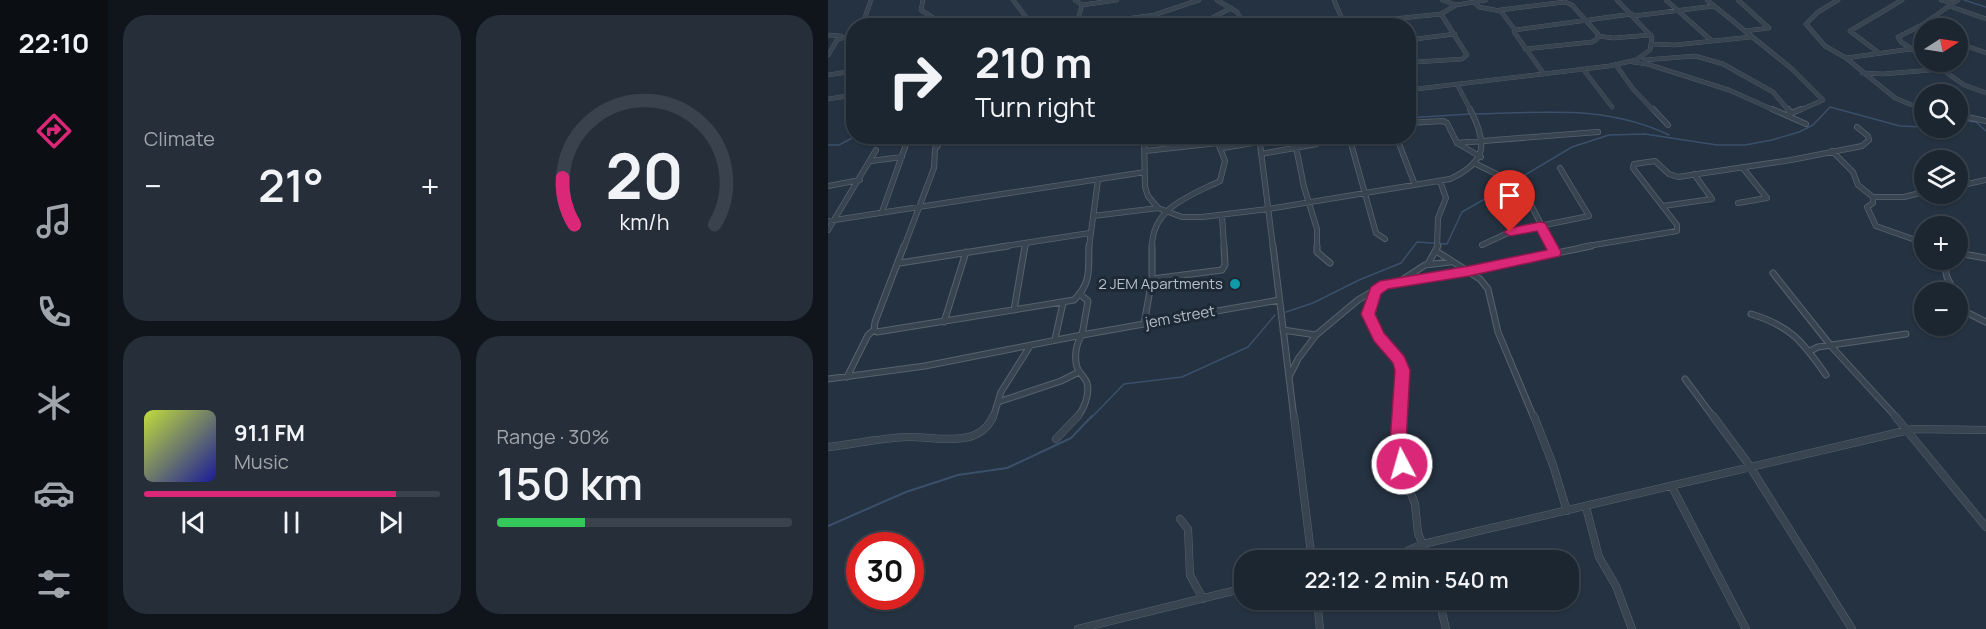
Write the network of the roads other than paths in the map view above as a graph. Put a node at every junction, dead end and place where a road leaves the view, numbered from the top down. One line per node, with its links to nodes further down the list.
1 (871, 0): 29 (street)
2 (922, 0): 30 (street)
3 (1013, 0): 31 (street)
4 (1075, 0): 21 (street)
5 (1117, 0): 21 (street)
6 (1199, 0): 33 (street)
7 (1217, 0): 24 (street)
8 (1334, 0): 36 (street)
9 (1442, 0): 22 (street)
10 (1486, 0): 19 (street)
11 (1617, 0): 28 (street)
12 (1666, 0): 26 (street)
13 (1707, 0): 23 (street)
14 (1738, 0): 42 (street)
15 (1838, 0): 63 (street)
16 (1902, 0): 59 (street)
17 (1941, 0): 20 (street)
18 (1958, 0): 20 (street)
19 (1474, 2): 22 (street); 25 (street)
20 (1951, 4): 38 (street); 40 (street)
21 (1082, 5): 32 (street)
22 (1456, 5): 27 (street)
23 (1714, 6): 26 (street); 42 (street)
24 (1231, 8): 34 (street); 35 (street)
25 (1500, 10): 39 (street); 41 (street)
26 (1677, 10): 28 (street); 52 (street)
27 (1441, 14): 37 (street); 45 (street)
28 (1633, 15): 39 (street); 47 (street)
29 (865, 18)
30 (936, 18)
31 (1027, 18)
32 (1078, 18)
33 (1141, 18)
34 (1212, 18)
35 (1241, 18)
36 (1342, 18)
37 (1399, 18)
38 (1934, 18)
39 (1584, 19): 41 (street); 49 (street)
40 (1986, 19)
41 (1515, 30): 55 (street)
42 (1745, 31): 50 (street)
43 (1914, 31): 56 (street)
44 (828, 33): 48 (street)
45 (1455, 34): 51 (street); 64 (street)
46 (846, 35): 48 (street)
47 (1651, 35): 49 (street); 53 (street)
48 (841, 36): 57 (street)
49 (1598, 36): 55 (street)
50 (1751, 37): 52 (street); 82 (street)
51 (1416, 39)
52 (1712, 41): 53 (street)
53 (1653, 44): 62 (street)
54 (1968, 48): 60 (street)
55 (1526, 49): 72 (street)
56 (1911, 49): 58 (street); 59 (street)
57 (829, 50): 61 (street)
58 (1914, 51)
59 (1879, 53): 63 (street)
60 (1986, 53)
61 (828, 55)
62 (1639, 58): 65 (street); 82 (street)
63 (1846, 58): 71 (street)
64 (1416, 62)
65 (1631, 62): 66 (street); 82 (street)
66 (1616, 65): 67 (street); 87 (street)
67 (1583, 69): 72 (street); 81 (street)
68 (1914, 71): 71 (street)
69 (846, 72): 73 (street)
70 (1948, 72): 76 (street)
71 (1862, 73): 79 (street)
72 (1544, 74): 74 (street)
73 (828, 75)
74 (1458, 86): 75 (street); 80 (street)
75 (1416, 89)
76 (1986, 93)
77 (846, 96): 78 (street)
78 (828, 99)
79 (1914, 106)
80 (1468, 107): 90 (street)
81 (1612, 107)
82 (1789, 114): 86 (street)
83 (1968, 118): 84 (street)
84 (1986, 122)
85 (1416, 123): 91 (street)
86 (1806, 124)
87 (1668, 125)
88 (1857, 127): 106 (street)
89 (1598, 132): 90 (street)
90 (1483, 142): 91 (street); 109 (street)
91 (1456, 143): 109 (street)
92 (906, 144): 108 (street)
93 (939, 144): 128 (street)
94 (1145, 144): 105 (street)
95 (1195, 144): 105 (street)
96 (1220, 144): 103 (street)
97 (1239, 144): 103 (street)
98 (1260, 144): 107 (street)
99 (1317, 144): 102 (street)
100 (1351, 144): 123 (street)
101 (1399, 144): 121 (street)
102 (1296, 147): 107 (street); 126 (street)
103 (1223, 148): 132 (street)
104 (876, 150): 110 (street)
105 (1145, 151): 114 (street)
106 (1832, 151): 112 (street); 125 (street)
107 (1261, 154): 131 (street)
108 (902, 157): 110 (street); 133 (street)
109 (1481, 157): 111 (street)
110 (871, 161): 116 (street)
111 (1476, 164): 119 (street); 138 (street)
112 (1742, 167): 115 (street); 127 (street)
113 (1560, 168): 138 (street)
114 (1145, 172): 117 (street); 130 (street)
115 (1694, 174): 129 (street); 129 (street)
116 (860, 180): 122 (street); 136 (street)
117 (1098, 180): 128 (street); 135 (street)
118 (1986, 180): 120 (street)
119 (1440, 181): 121 (street); 145 (street)
120 (1968, 184)
121 (1415, 185): 123 (street)
122 (828, 186)
123 (1365, 193): 126 (street); 141 (street)
124 (1914, 194): 125 (street)
125 (1873, 197): 142 (street)
126 (1308, 202): 131 (street); 152 (street)
127 (1738, 203)
128 (920, 206): 133 (street); 151 (street)
129 (1663, 206): 147 (street)
130 (1158, 208): 132 (street); 135 (street)
131 (1268, 209): 134 (street); 160 (street)
132 (1165, 212): 134 (street); 156 (street)
133 (882, 213): 136 (street)
134 (1222, 215): 156 (street)
135 (1093, 216): 140 (street)
136 (835, 220): 137 (street); 139 (street)
137 (828, 221)
138 (1540, 226): 144 (street); 147 (street)
139 (828, 230)
140 (1090, 233): 143 (street); 159 (street)
141 (1385, 239)
142 (1914, 240)
143 (1026, 243): 146 (street); 162 (street)
144 (1482, 245)
145 (1436, 251): 150 (street); 153 (street)
146 (966, 252): 151 (street); 165 (street)
147 (1555, 252): 154 (street)
148 (1968, 255): 149 (street)
149 (1986, 258)
150 (1450, 262): 153 (street); 154 (street)
151 (900, 263): 168 (street)
152 (1330, 263)
153 (1428, 264): 157 (street)
154 (1469, 271): 157 (street); 191 (street)
155 (1773, 273): 175 (street)
156 (1152, 279): 167 (street)
157 (1400, 281): 158 (street)
158 (1376, 290): 172 (street); 194 (street)
159 (1081, 295): 161 (street); 171 (street)
160 (1279, 300): 167 (street, jem street); 169 (street)
161 (1063, 303): 162 (street); 173 (street)
162 (1014, 310): 165 (street)
163 (1968, 313): 166 (street)
164 (1751, 314): 176 (street)
165 (944, 322): 168 (street)
166 (1986, 322)
167 (1144, 324): 171 (street, jem street)
168 (874, 330): 179 (street)
169 (1283, 330): 172 (street); 180 (street)
170 (1905, 334): 175 (street)
171 (1082, 335): 173 (street, jem street); 177 (street)
172 (1316, 335): 180 (street)
173 (1055, 339): 174 (street, jem street)
174 (1030, 346): 179 (street, jem street); 183 (street)
175 (1831, 346): 176 (street); 184 (street)
176 (1810, 351): 178 (street)
177 (1079, 372): 183 (street); 186 (street)
178 (1826, 375)
179 (847, 377): 181 (street, jem street)
180 (1289, 377): 195 (street)
181 (828, 379)
182 (1685, 379): 188 (street)
183 (998, 402): 187 (street)
184 (1906, 430): 185 (street); 188 (street); 193 (street)
185 (1986, 430)
186 (1056, 439)
187 (828, 447)
188 (1750, 468): 189 (street); 208 (street)
189 (1672, 487): 190 (street); 207 (street)
190 (1586, 507): 191 (street); 206 (street)
191 (1567, 511): 194 (street)
192 (1180, 519): 199 (street)
193 (1986, 527)
194 (1422, 544): 196 (street); 197 (street)
195 (1311, 550)
196 (1409, 550)
197 (1424, 550)
198 (1234, 591): 199 (street)
199 (1203, 599): 202 (street)
200 (1318, 610): 204 (street)
201 (1441, 610): 205 (street)
202 (1105, 626): 203 (street)
203 (1078, 629)
204 (1320, 629)
205 (1446, 629)
206 (1632, 629)
207 (1746, 629)
208 (1852, 629)

